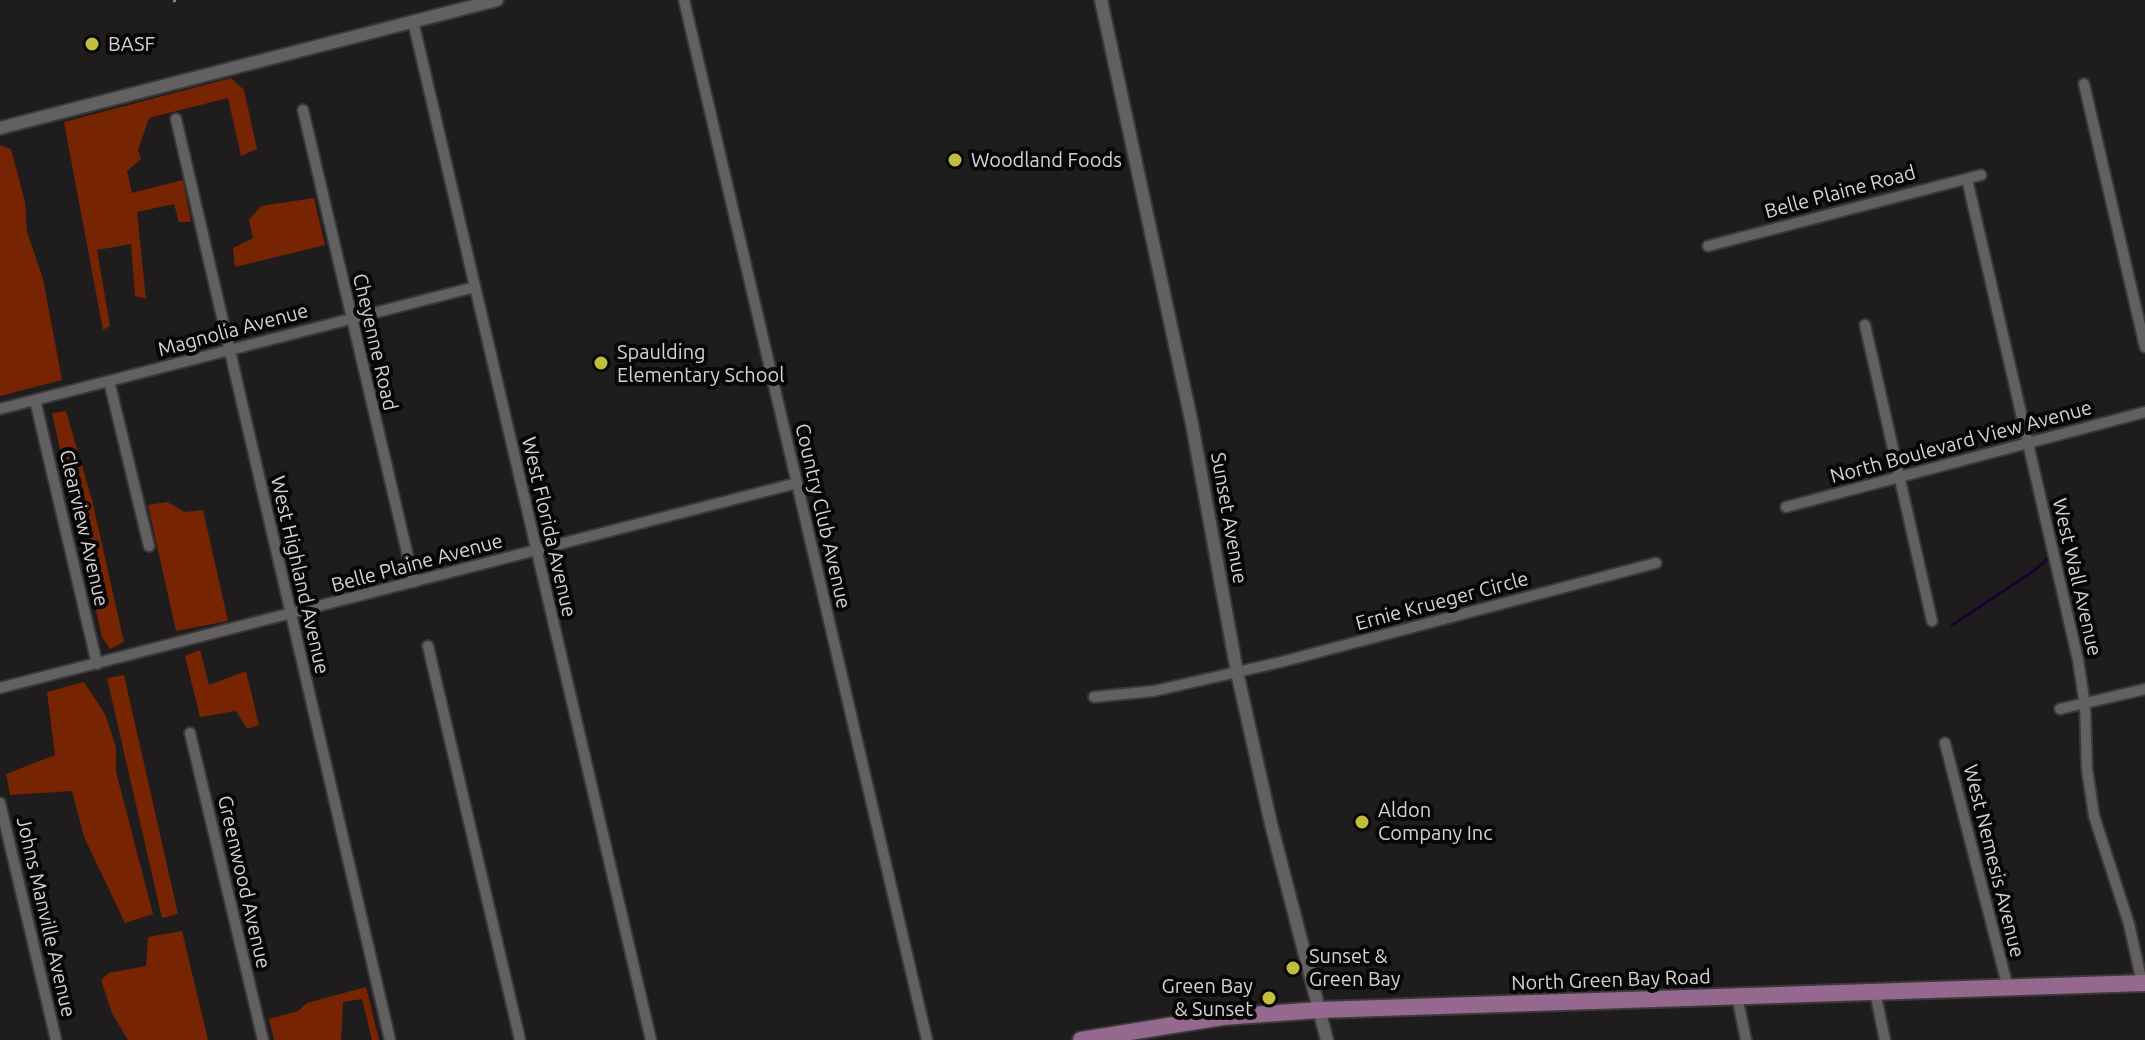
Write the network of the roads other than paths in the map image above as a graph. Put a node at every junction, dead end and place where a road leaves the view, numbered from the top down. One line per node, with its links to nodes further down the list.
1 (497, 0): 4 (street)
2 (684, 0): 23 (street, Country Club Avenue)
3 (1101, 0): 33 (street, Sunset Avenue)
4 (413, 21): 8 (street); 12 (street, West Florida Avenue)
5 (2084, 84): 15 (street)
6 (303, 110): 13 (street, Cheyenne Road)
7 (176, 119): 16 (street, West Highland Avenue)
8 (0, 128)
9 (1981, 175): 10 (street, Belle Plaine Road)
10 (1967, 179): 11 (street, Belle Plaine Road); 21 (street, West Wall Avenue)
11 (1708, 246)
12 (475, 287): 13 (street, Magnolia Avenue); 26 (street, West Florida Avenue)
13 (351, 318): 16 (street, Magnolia Avenue); 28 (street, Cheyenne Road)
14 (1865, 325): 22 (street)
15 (2145, 347)
16 (229, 350): 17 (street, Magnolia Avenue); 29 (street, West Highland Avenue)
17 (109, 381): 18 (street, Magnolia Avenue); 25 (street)
18 (35, 400): 19 (street, Magnolia Avenue); 32 (street, Clearview Avenue)
19 (0, 409)
20 (2145, 412): 21 (street, North Boulevard View Avenue)
21 (2027, 444): 22 (street, North Boulevard View Avenue); 37 (street, West Wall Avenue)
22 (1900, 478): 24 (street, North Boulevard View Avenue); 30 (street)
23 (797, 483): 26 (street, Belle Plaine Avenue); 52 (street, Country Club Avenue)
24 (1786, 507)
25 (149, 546)
26 (536, 551): 28 (street, Belle Plaine Avenue); 51 (street, West Florida Avenue)
27 (1656, 563): 33 (street, Ernie Krueger Circle)
28 (414, 582): 29 (street, Belle Plaine Avenue)
29 (291, 615): 32 (street, Belle Plaine Avenue); 49 (street, West Highland Avenue)
30 (1932, 621)
31 (428, 646): 50 (street)
32 (97, 664): 34 (street, Belle Plaine Avenue)
33 (1237, 672): 36 (street, Ernie Krueger Circle); 46 (street, Sunset Avenue)
34 (0, 688)
35 (2145, 689): 37 (street)
36 (1094, 697)
37 (2085, 705): 38 (street); 42 (street, West Wall Avenue)
38 (2060, 709)
39 (190, 733): 48 (street, Greenwood Avenue)
40 (1945, 743): 43 (street, West Nemesis Avenue)
41 (0, 803): 47 (street, Johns Manville Avenue)
42 (2144, 983): 43 (main road, North Green Bay Road)
43 (2008, 988): 44 (main road, North Green Bay Road)
44 (1875, 992): 45 (main road, North Green Bay Road); 56 (street)
45 (1737, 996): 46 (main road, North Green Bay Road); 55 (street)
46 (1319, 1010): 53 (main road, North Green Bay Road); 54 (street, Sunset Avenue)
47 (56, 1040)
48 (263, 1040)
49 (390, 1040)
50 (520, 1040)
51 (651, 1040)
52 (927, 1040)
53 (1081, 1040)
54 (1327, 1040)
55 (1746, 1040)
56 (1885, 1040)

